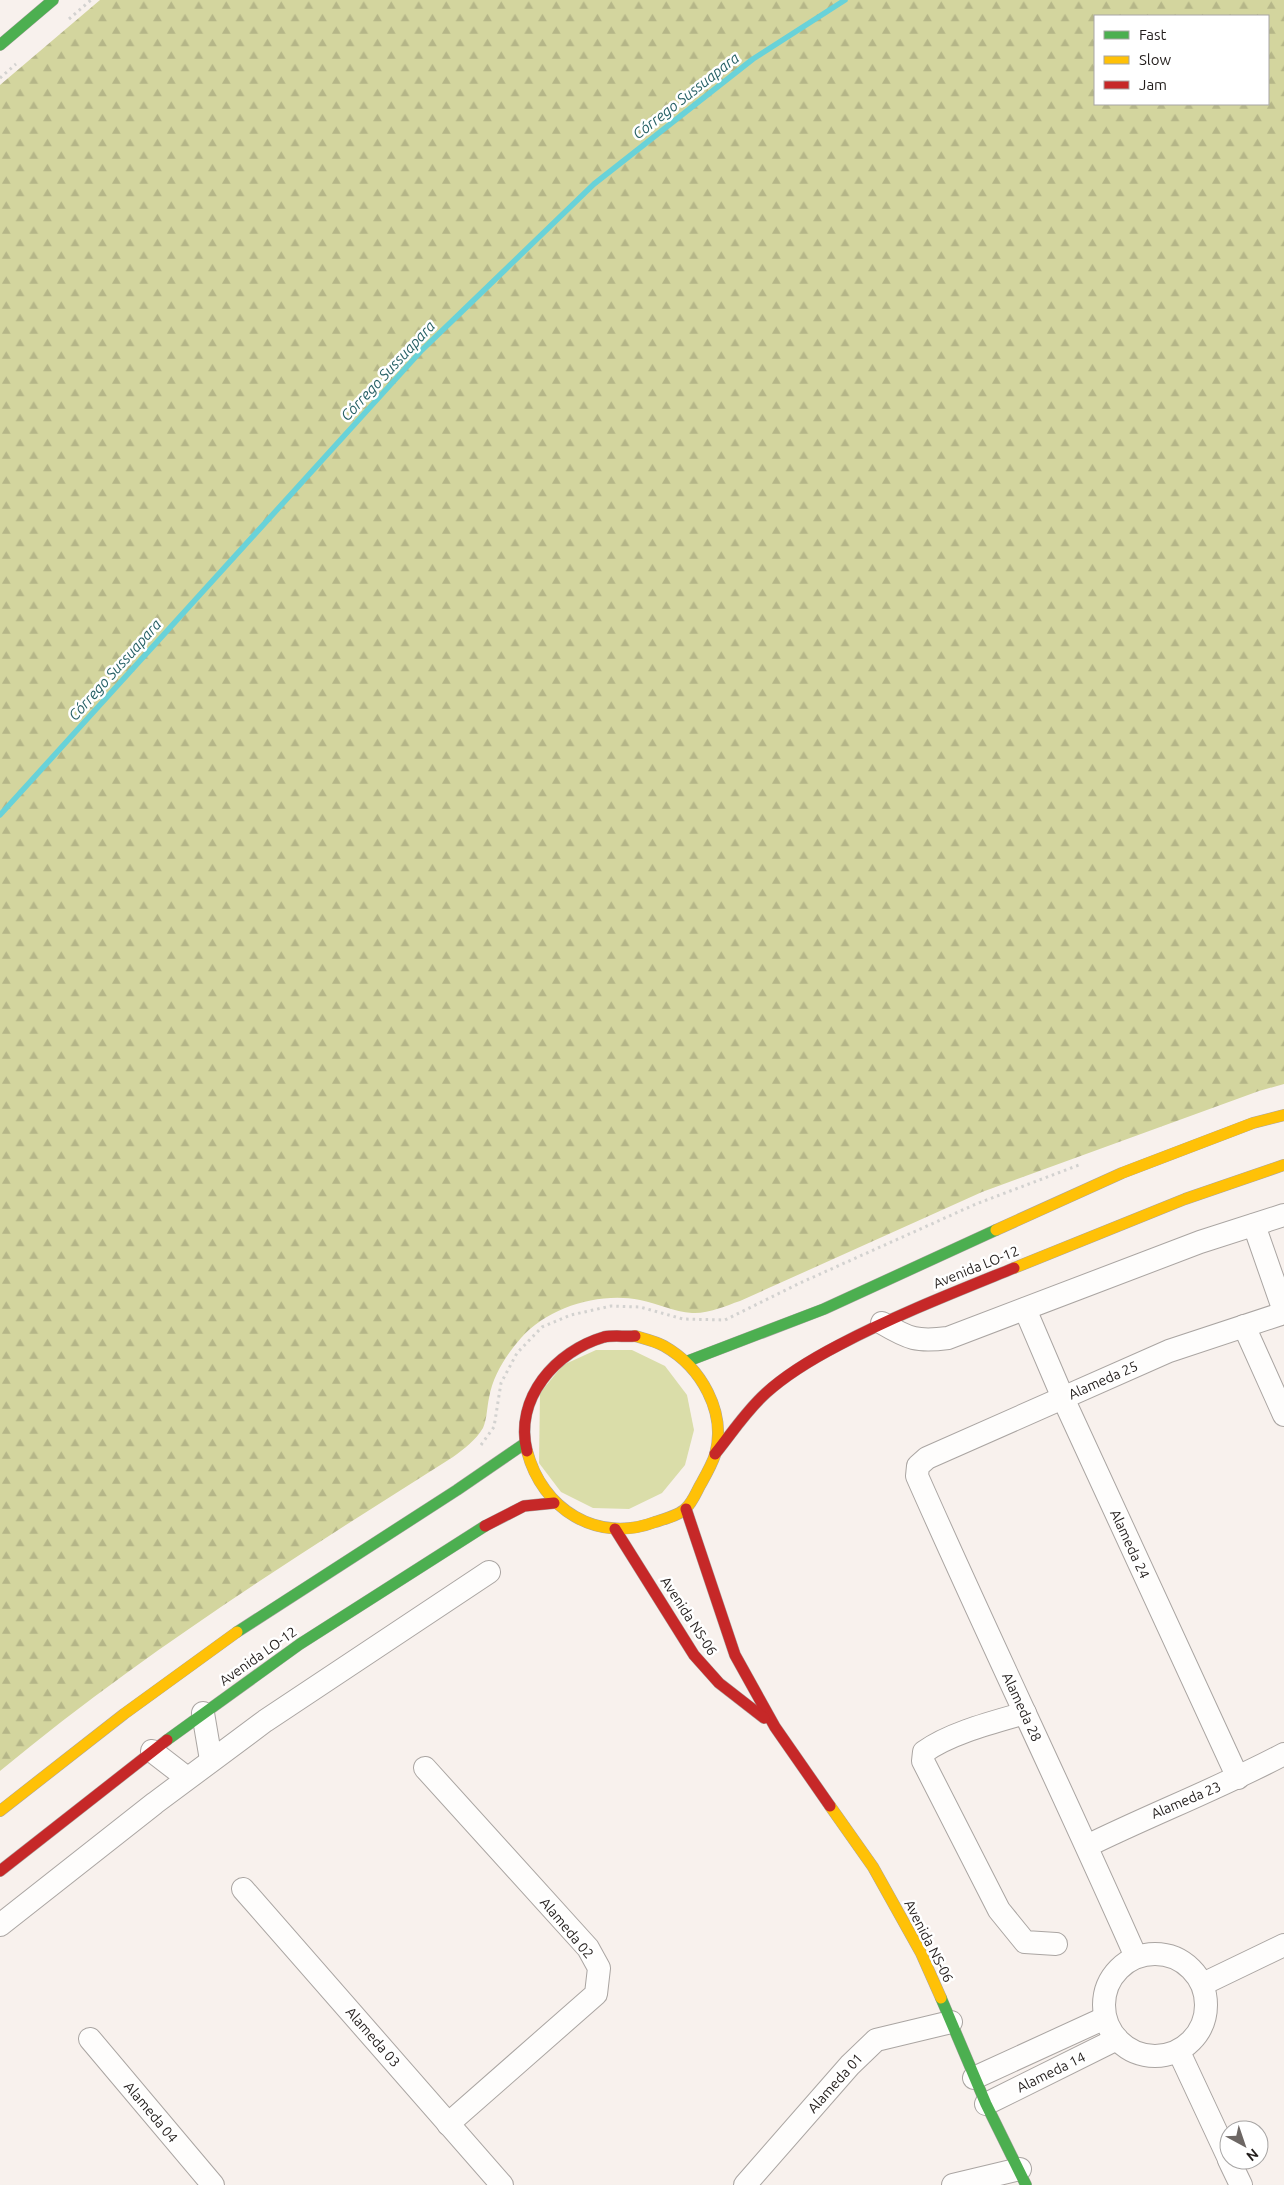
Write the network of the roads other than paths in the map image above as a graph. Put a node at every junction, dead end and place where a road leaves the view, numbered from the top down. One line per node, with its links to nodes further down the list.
1 (53, 0): 2 (street)
2 (0, 46)
3 (1284, 1115): 11 (street, Avenida LO-12)
4 (1284, 1165): 9 (street, Avenida LO-12)
5 (1284, 1215): 6 (street)
6 (1254, 1225): 7 (street); 8 (street)
7 (1025, 1309): 9 (street); 12 (street, Alameda 24)
8 (1284, 1312): 10 (street, Alameda 25)
9 (882, 1323): 15 (street, Avenida LO-12)
10 (1244, 1326): 12 (street, Alameda 25); 13 (street)
11 (688, 1362): 14 (street); 15 (street)
12 (1063, 1398): 16 (street, Alameda 25); 29 (street, Alameda 24)
13 (1284, 1414)
14 (524, 1444): 17 (street); 30 (street)
15 (715, 1454): 18 (street)
16 (927, 1458): 22 (street, Alameda 28)
17 (554, 1503): 19 (street); 21 (street, Avenida LO-12)
18 (686, 1509): 19 (street); 23 (street, Avenida NS-06)
19 (615, 1529): 23 (street, Avenida NS-06)
20 (490, 1572): 26 (street)
21 (203, 1713): 24 (street, Avenida LO-12); 26 (street)
22 (1025, 1713): 31 (street, Alameda 28); 35 (street)
23 (775, 1727): 40 (street, Avenida NS-06)
24 (152, 1751): 28 (street); 32 (street, Avenida LO-12)
25 (1284, 1754): 29 (street, Alameda 23)
26 (212, 1760): 28 (street)
27 (425, 1768): 46 (street, Alameda 02)
28 (187, 1778): 34 (street)
29 (1238, 1778): 31 (street, Alameda 23)
30 (0, 1811)
31 (1087, 1846): 37 (street, Alameda 28)
32 (0, 1871)
33 (244, 1888): 46 (street, Alameda 03)
34 (0, 1925)
35 (1056, 1944)
36 (1284, 1946): 38 (street)
37 (1136, 1957): 38 (street); 39 (street)
38 (1203, 1984): 43 (street)
39 (1105, 2018): 42 (street); 44 (street, Alameda 14)
40 (951, 2022): 44 (street, Avenida NS-06); 52 (street, Alameda 01)
41 (90, 2039): 50 (street, Alameda 04)
42 (1117, 2039): 43 (street); 45 (street, Alameda 14)
43 (1179, 2052): 47 (street)
44 (974, 2078): 45 (street, Avenida NS-06)
45 (986, 2104): 49 (street, Avenida NS-06)
46 (448, 2124): 51 (street, Alameda 03)
47 (1219, 2138)
48 (1234, 2170): 54 (street)
49 (1023, 2177): 53 (street)
50 (213, 2185)
51 (502, 2185)
52 (745, 2185)
53 (953, 2185)
54 (1241, 2185)

